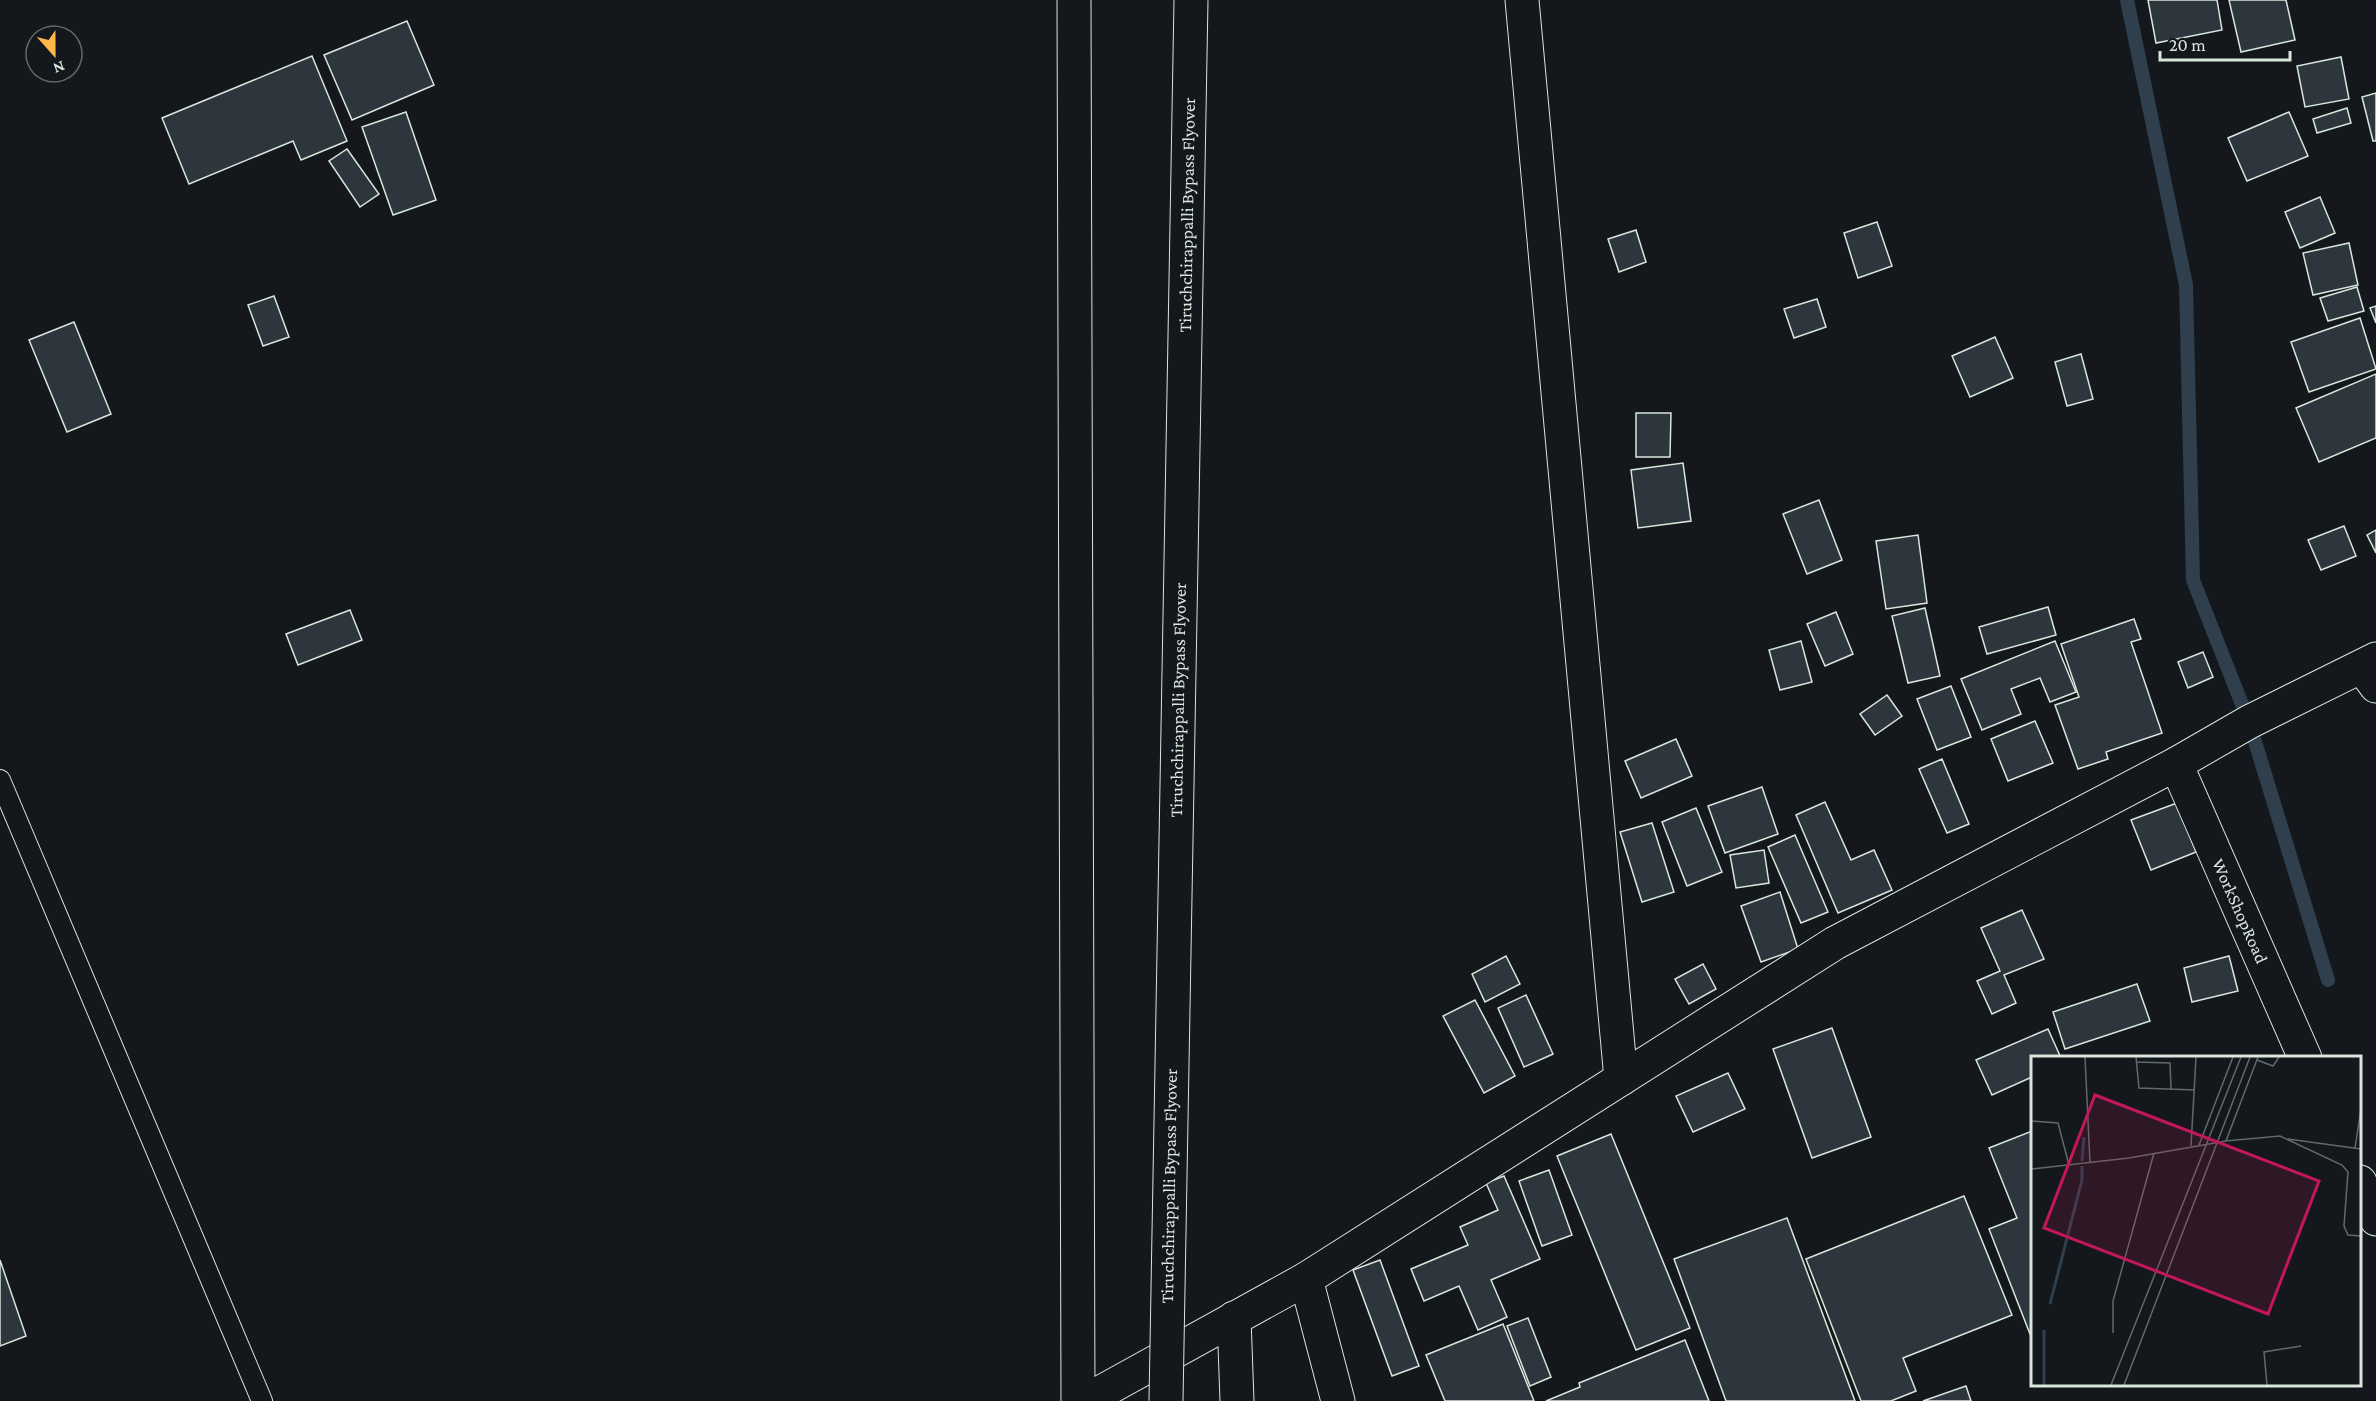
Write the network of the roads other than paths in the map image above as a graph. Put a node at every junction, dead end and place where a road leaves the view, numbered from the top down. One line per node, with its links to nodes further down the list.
1 (1074, 0): 14 (main road)
2 (1191, 0): 16 (main road, Tiruchchirappalli Bypass Flyover, bridge)
3 (1522, 0): 8 (main road)
4 (2371, 671): 5 (main road)
5 (2176, 764): 7 (main road, WorkShopRoad); 8 (main road)
6 (0, 780): 13 (lane)
7 (2304, 1056)
8 (1621, 1079): 11 (main road)
9 (2361, 1184): 10 (main road)
10 (2376, 1219)
11 (1306, 1280): 12 (main road); 18 (main road)
12 (1234, 1318): 15 (main road); 17 (main road)
13 (262, 1401)
14 (1078, 1401)
15 (1085, 1401)
16 (1166, 1401)
17 (1237, 1401)
18 (1338, 1401)

